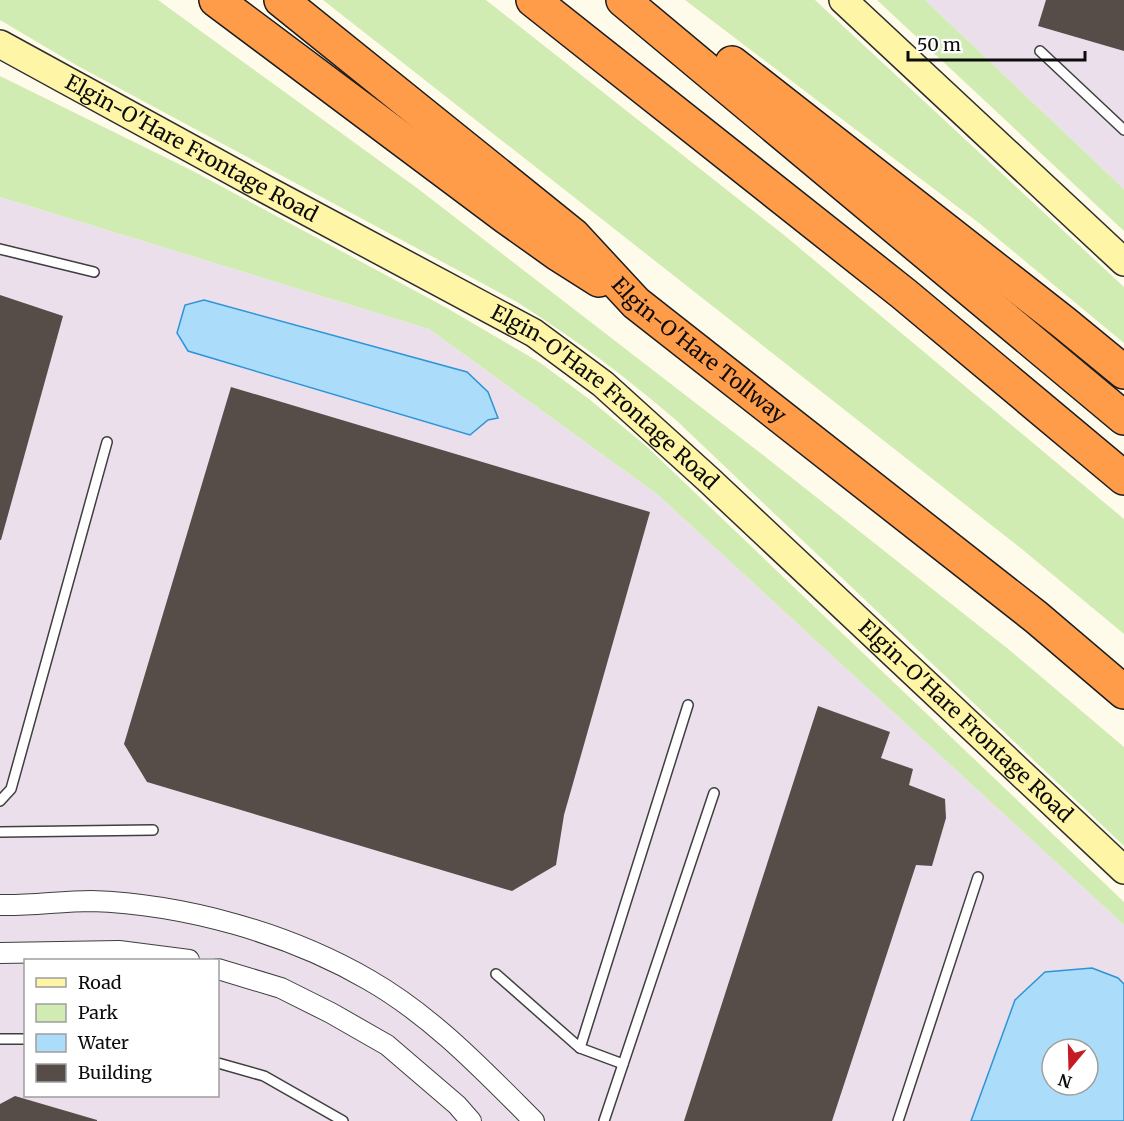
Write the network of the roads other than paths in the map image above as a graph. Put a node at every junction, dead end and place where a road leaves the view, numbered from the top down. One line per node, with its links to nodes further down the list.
1 (216, 0): 12 (highway)
2 (281, 0): 12 (highway, Elgin-O'Hare Tollway)
3 (533, 0): 16 (highway)
4 (624, 0): 13 (highway); 14 (highway)
5 (843, 0): 10 (main road)
6 (0, 44): 23 (main road, Elgin-O'Hare Frontage Road)
7 (1040, 51): 8 (lane)
8 (1124, 130)
9 (0, 249): 11 (lane)
10 (1124, 262)
11 (94, 272)
12 (636, 303): 17 (highway, Elgin-O'Hare Tollway)
13 (1124, 372)
14 (1124, 418)
15 (106, 442): 20 (lane)
16 (1124, 478)
17 (1124, 692)
18 (688, 705): 32 (lane)
19 (714, 793): 34 (lane)
20 (0, 801)
21 (153, 830): 22 (lane)
22 (0, 831)
23 (1124, 870)
24 (978, 877): 39 (lane)
25 (0, 905): 37 (street)
26 (0, 953): 27 (street)
27 (181, 959)
28 (219, 969): 36 (street)
29 (496, 974): 32 (lane)
30 (0, 1039): 31 (lane)
31 (24, 1039)
32 (580, 1048): 34 (lane)
33 (219, 1063): 35 (lane)
34 (623, 1064): 38 (lane)
35 (343, 1121)
36 (471, 1121)
37 (534, 1121)
38 (604, 1121)
39 (898, 1121)

